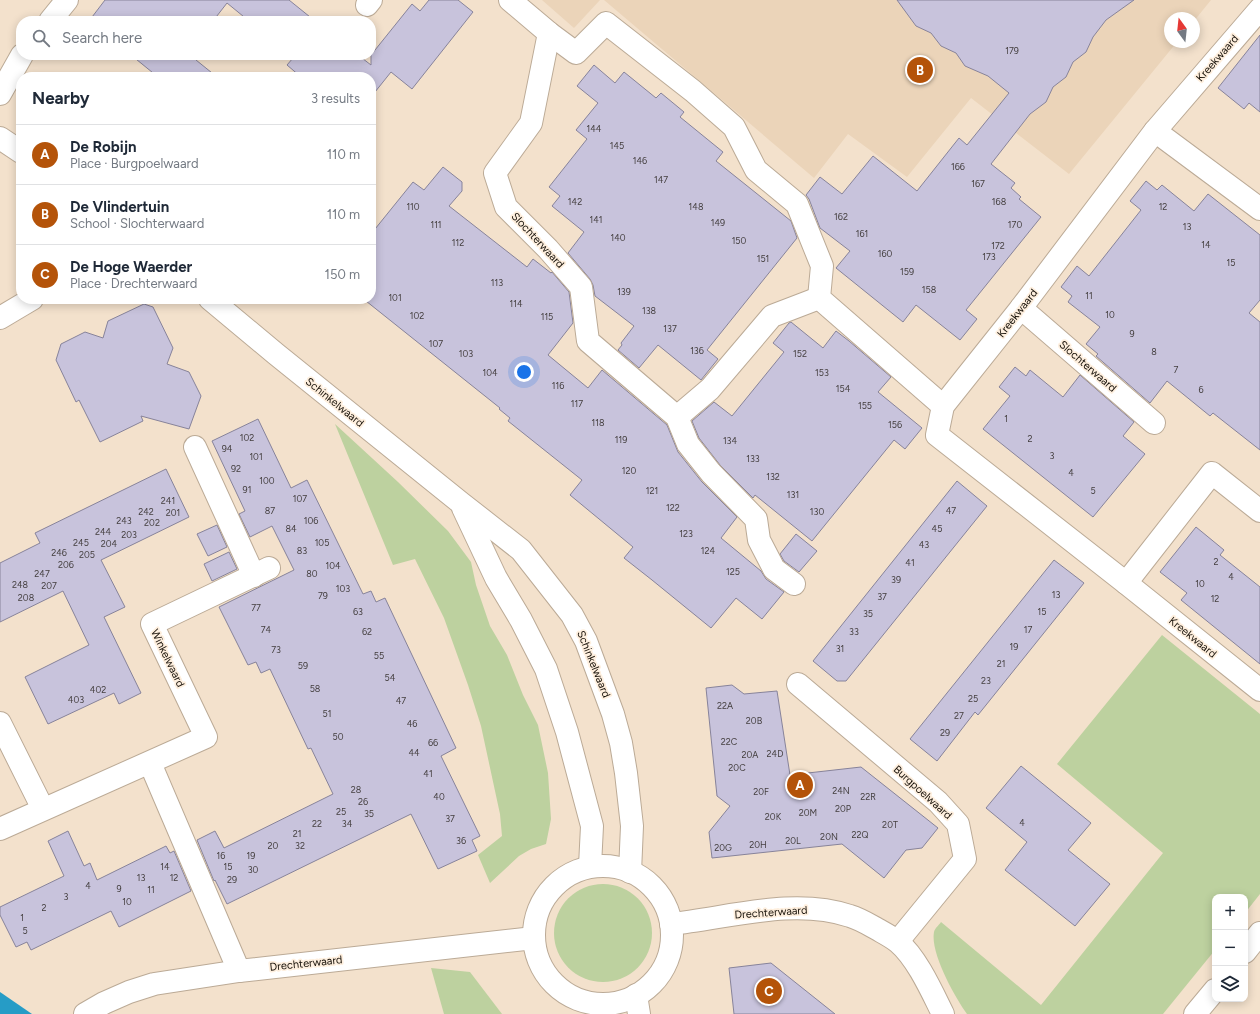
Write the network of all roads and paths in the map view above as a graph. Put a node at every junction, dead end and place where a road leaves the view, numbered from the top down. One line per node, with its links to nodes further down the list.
1 (67, 0): 4 (street)
2 (510, 0): 5 (street)
3 (1260, 9): 8 (street, Kreekwaard)
4 (54, 16)
5 (549, 33): 12 (street); 18 (street, Slochterwaard)
6 (19, 60): 7 (street)
7 (0, 94)
8 (1155, 131): 11 (street); 15 (street, Kreekwaard)
9 (0, 138): 10 (street)
10 (16, 149)
11 (1260, 208)
12 (819, 298): 17 (street); 18 (street)
13 (24, 304): 16 (street)
14 (216, 304): 21 (street, Schinkelwaard)
15 (1021, 308): 17 (street, Kreekwaard); 19 (street, Slochterwaard)
16 (0, 318)
17 (942, 406): 23 (street, Kreekwaard)
18 (677, 417): 24 (street, Slochterwaard)
19 (1154, 424)
20 (195, 447): 28 (street, Winkelwaard)
21 (461, 503): 31 (street, Schinkelwaard); 32 (street, Schinkelwaard)
22 (1260, 511): 23 (street)
23 (1126, 583): 26 (street, Kreekwaard)
24 (794, 584)
25 (798, 684): 36 (street, Burgpoelwaard)
26 (1260, 690)
27 (0, 723): 29 (street)
28 (150, 763): 29 (street, Winkelwaard); 38 (street)
29 (43, 809): 30 (street, Winkelwaard)
30 (0, 829)
31 (590, 866): 32 (street); 35 (street)
32 (630, 872): 33 (street)
33 (672, 924): 36 (street, Drechterwaard); 40 (street)
34 (1260, 933): 37 (street)
35 (534, 938): 38 (street, Drechterwaard); 41 (street)
36 (898, 941): 43 (street, Drechterwaard)
37 (1248, 948)
38 (239, 971): 42 (street, Drechterwaard)
39 (1212, 994): 44 (street)
40 (637, 1005): 41 (street)
41 (588, 1008)
42 (85, 1014)
43 (943, 1014)
44 (1196, 1014)

